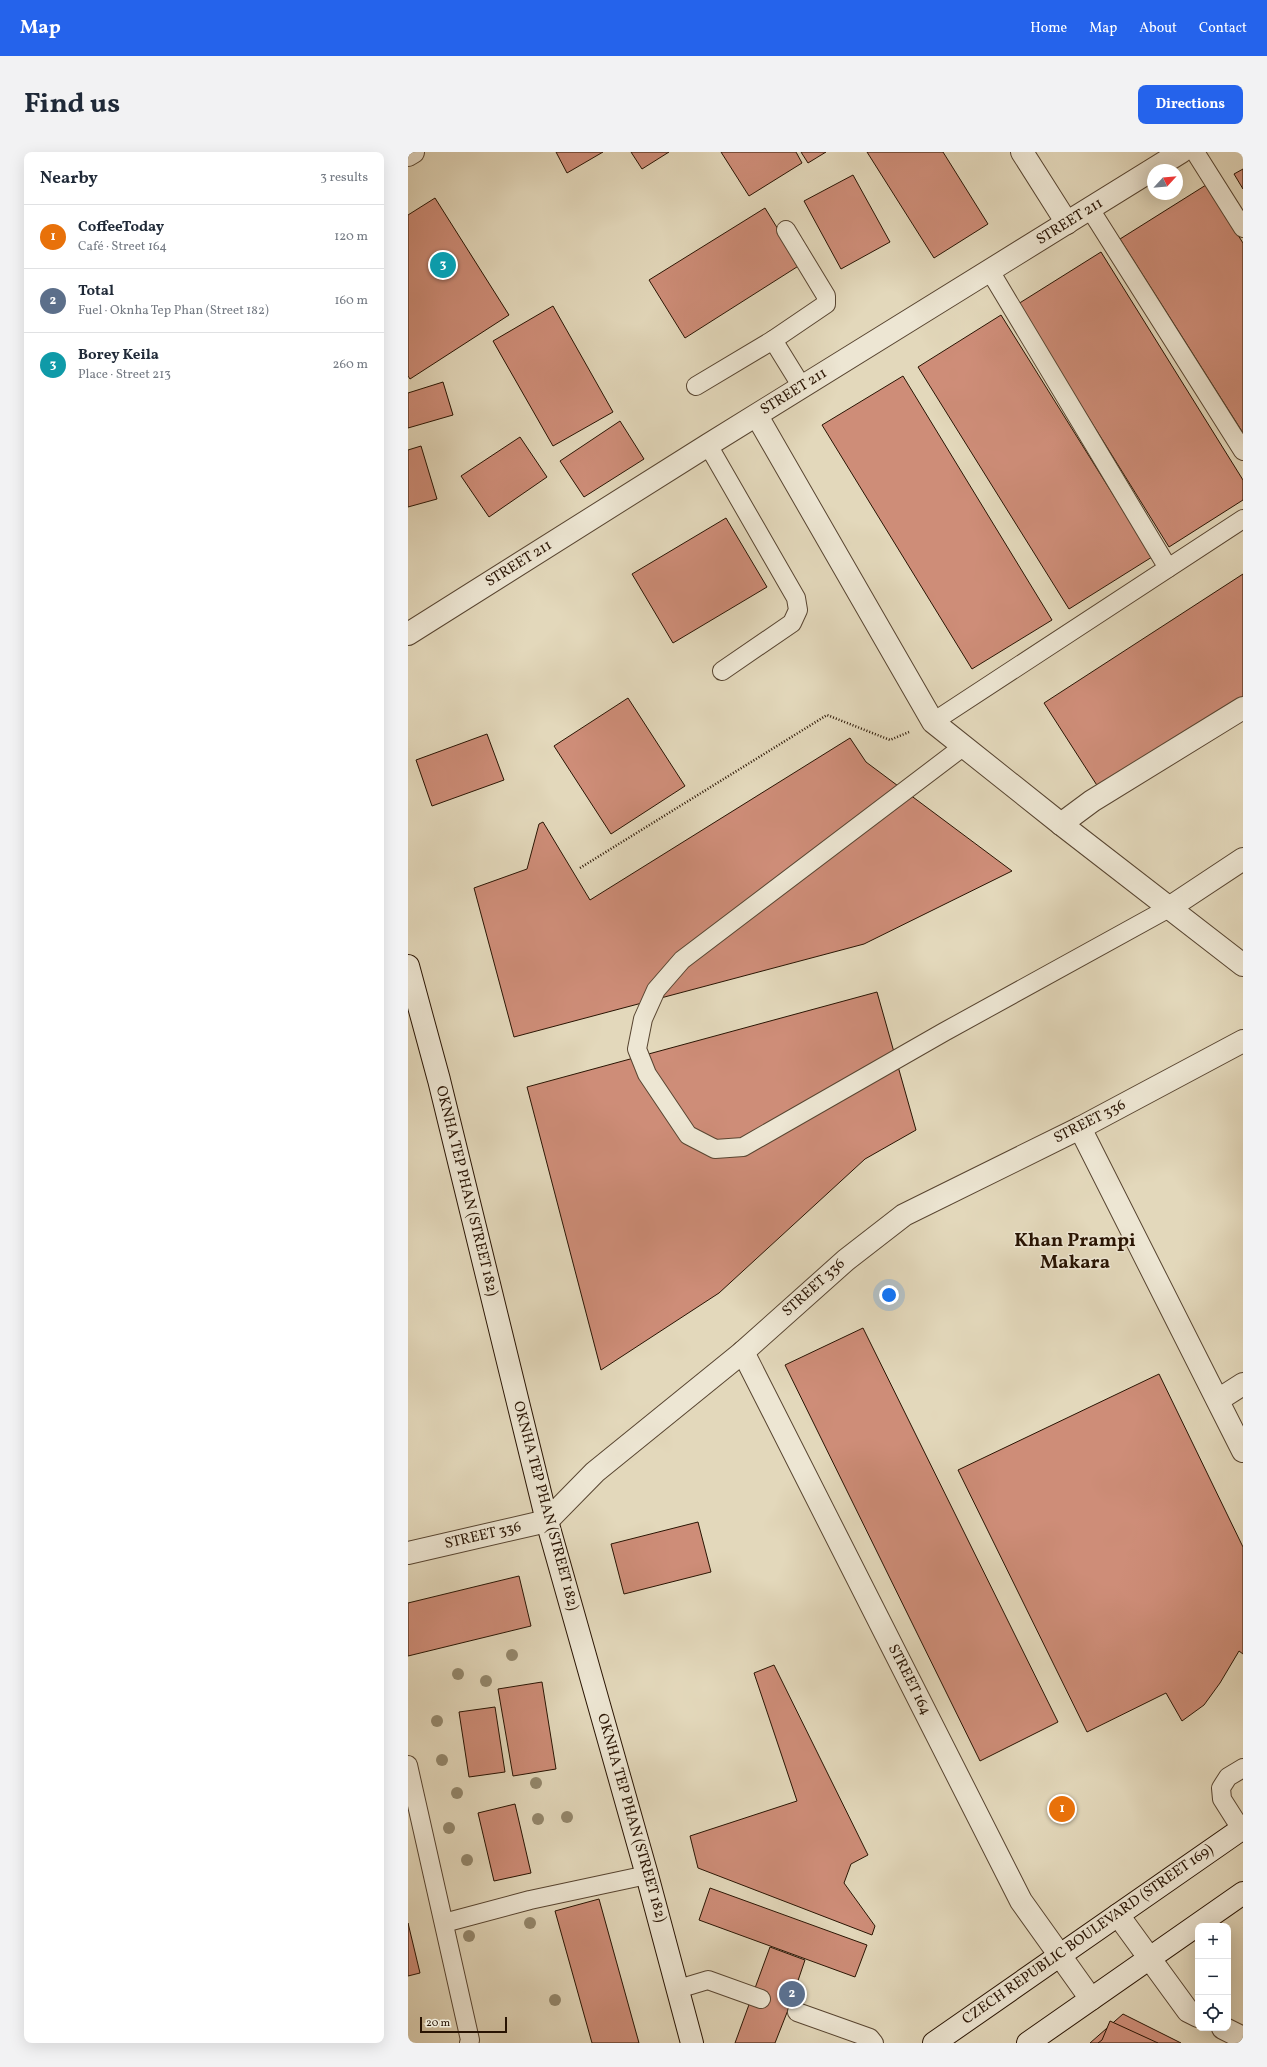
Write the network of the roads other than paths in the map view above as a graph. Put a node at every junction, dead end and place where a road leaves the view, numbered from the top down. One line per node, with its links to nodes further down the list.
1 (413, 152): 5 (street)
2 (1022, 152): 7 (street)
3 (1181, 152): 6 (street, STREET 211)
4 (1195, 152): 8 (lane)
5 (408, 156)
6 (1090, 209): 7 (street, STREET 211); 16 (lane)
7 (1067, 224): 10 (street, STREET 211)
8 (1243, 228)
9 (786, 230): 11 (lane)
10 (990, 271): 13 (street, STREET 211); 18 (lane)
11 (773, 340): 12 (lane); 13 (lane)
12 (696, 386)
13 (802, 387): 14 (street, STREET 211)
14 (757, 416): 15 (street, STREET 211); 22 (street)
15 (708, 445): 19 (street, STREET 211); 20 (lane)
16 (1243, 451)
17 (1243, 519): 18 (lane)
18 (1168, 568): 22 (lane)
19 (408, 634)
20 (722, 671)
21 (1243, 708): 24 (street)
22 (933, 722): 23 (street)
23 (964, 746): 24 (street); 26 (lane)
24 (1061, 824): 26 (street)
25 (1243, 859): 26 (street)
26 (1169, 908): 27 (street)
27 (1243, 964)
28 (408, 966): 35 (street, OKNHA TEP PHAN (STREET 182))
29 (1243, 1041): 30 (street, STREET 336)
30 (1080, 1128): 31 (street, STREET 336); 33 (street)
31 (743, 1352): 35 (street, STREET 336); 44 (street, STREET 164)
32 (1243, 1384): 33 (street)
33 (1218, 1400): 34 (street)
34 (1243, 1451)
35 (546, 1521): 36 (street, STREET 336); 40 (street, OKNHA TEP PHAN (STREET 182))
36 (408, 1554)
37 (408, 1765): 43 (lane)
38 (1243, 1768): 39 (lane)
39 (1242, 1829): 42 (street, CZECH REPUBLIC BOULEVARD (STREET 169))
40 (648, 1875): 43 (lane); 46 (street, OKNHA TEP PHAN (STREET 182))
41 (1243, 1893): 45 (street)
42 (1118, 1915): 44 (street, CZECH REPUBLIC BOULEVARD (STREET 169)); 45 (street)
43 (444, 1923): 53 (lane)
44 (1060, 1955): 47 (street, STREET 164); 56 (street, CZECH REPUBLIC BOULEVARD (STREET 169))
45 (1149, 1958): 47 (street); 50 (street)
46 (678, 1989): 48 (lane); 54 (street, OKNHA TEP PHAN (STREET 182))
47 (1091, 1999): 57 (street)
48 (761, 2000)
49 (797, 2012): 55 (lane)
50 (1195, 2014)
51 (1229, 2031): 52 (street)
52 (1243, 2038)
53 (469, 2043)
54 (692, 2043)
55 (874, 2043)
56 (934, 2043)
57 (1028, 2043)

